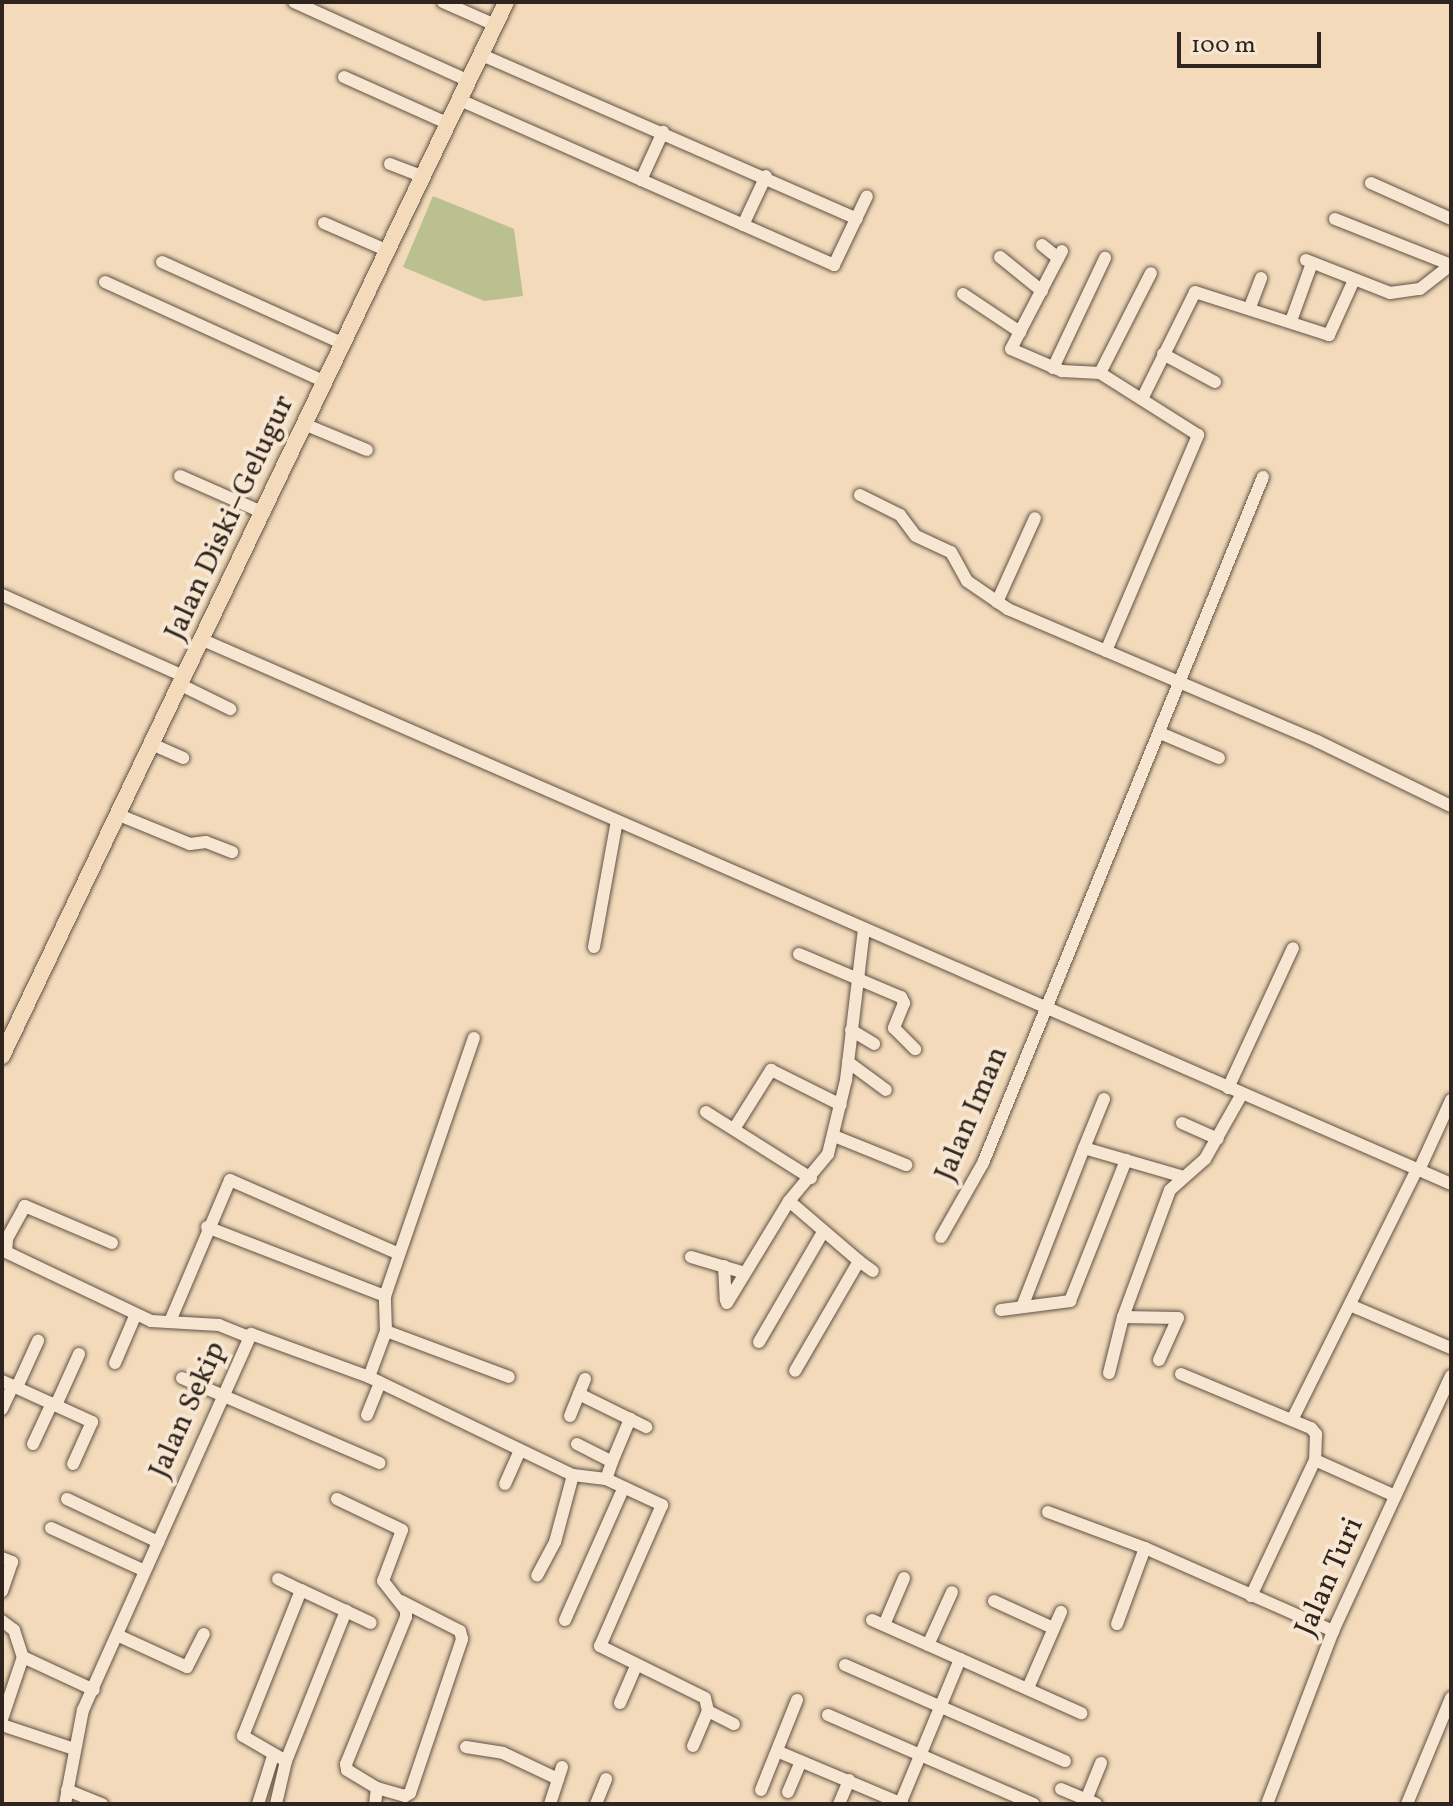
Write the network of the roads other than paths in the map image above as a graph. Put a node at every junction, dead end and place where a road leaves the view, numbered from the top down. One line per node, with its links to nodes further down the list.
1 (294, 2): 7 (street)
2 (443, 2): 4 (street)
3 (506, 2): 4 (main road, Jalan Diski–Gelugur)
4 (495, 25): 5 (main road, Jalan Diski–Gelugur)
5 (482, 55): 7 (main road, Jalan Diski–Gelugur); 10 (street)
6 (344, 77): 9 (street)
7 (469, 81): 8 (main road, Jalan Diski–Gelugur)
8 (460, 100): 9 (main road, Jalan Diski–Gelugur); 14 (street)
9 (449, 124): 13 (main road, Jalan Diski–Gelugur)
10 (663, 132): 12 (street); 14 (street)
11 (390, 164): 13 (street)
12 (766, 176): 17 (street); 21 (street)
13 (424, 177): 23 (main road, Jalan Diski–Gelugur)
14 (641, 180): 21 (street)
15 (1371, 183): 19 (street)
16 (867, 196): 17 (street)
17 (857, 219): 21 (street)
18 (1335, 219): 27 (street)
19 (1451, 219)
20 (324, 223): 23 (street)
21 (743, 225)
22 (1042, 245): 32 (street)
23 (388, 251): 37 (main road, Jalan Diski–Gelugur)
24 (1000, 257): 32 (street)
25 (1105, 258): 39 (street)
26 (162, 262): 37 (street)
27 (1451, 265): 30 (street)
28 (1151, 273): 40 (street)
29 (1261, 278): 34 (street)
30 (1354, 280): 35 (street); 35 (street)
31 (105, 282): 41 (street)
32 (1042, 291): 36 (street)
33 (963, 294): 36 (street)
34 (1250, 307): 35 (street); 38 (street)
35 (1291, 321)
36 (1020, 332): 39 (street)
37 (344, 344): 41 (main road, Jalan Diski–Gelugur)
38 (1163, 354): 42 (street); 43 (street)
39 (1053, 368): 40 (street)
40 (1100, 373): 43 (street)
41 (325, 382): 44 (main road, Jalan Diski–Gelugur)
42 (1215, 382)
43 (1142, 399): 54 (street)
44 (304, 424): 45 (street); 49 (main road, Jalan Diski–Gelugur)
45 (367, 450)
46 (180, 476): 49 (street)
47 (1263, 477): 56 (street, Jalan Iman)
48 (860, 495): 52 (street)
49 (264, 513): 53 (main road, Jalan Diski–Gelugur)
50 (1035, 518): 52 (street)
51 (2, 595): 55 (street)
52 (997, 602): 54 (street)
53 (203, 640): 55 (main road, Jalan Diski–Gelugur); 64 (street)
54 (1106, 651): 56 (street)
55 (183, 681): 57 (street); 59 (main road, Jalan Diski–Gelugur)
56 (1181, 681): 58 (street, Jalan Iman); 62 (street)
57 (230, 709)
58 (1160, 733): 61 (street); 71 (street, Jalan Iman)
59 (154, 745): 60 (street); 63 (main road, Jalan Diski–Gelugur)
60 (183, 758)
61 (1219, 758)
62 (1451, 806)
63 (119, 815): 65 (street); 76 (main road, Jalan Diski–Gelugur)
64 (617, 821): 66 (street); 67 (street)
65 (232, 852)
66 (864, 929): 70 (street); 71 (street)
67 (594, 947)
68 (1293, 948): 78 (street)
69 (799, 954): 70 (street)
70 (856, 979): 72 (street); 75 (street)
71 (1044, 1008): 78 (street); 99 (street, Jalan Iman)
72 (851, 1030): 74 (street); 77 (street)
73 (474, 1038): 102 (street)
74 (874, 1044)
75 (915, 1049)
76 (2, 1056)
77 (848, 1062): 79 (street); 83 (street)
78 (1228, 1088): 80 (street)
79 (886, 1090)
80 (1242, 1094): 88 (street); 92 (street)
81 (1104, 1099): 89 (street)
82 (1451, 1100): 92 (street)
83 (841, 1105): 86 (street); 87 (street)
84 (706, 1112): 86 (street)
85 (1182, 1123): 88 (street)
86 (734, 1129): 94 (street)
87 (834, 1136): 91 (street); 94 (street)
88 (1218, 1139): 93 (street)
89 (1084, 1148): 90 (street); 110 (street)
90 (1126, 1160): 93 (street); 110 (street)
91 (906, 1165)
92 (1418, 1169): 95 (street); 109 (street)
93 (1184, 1177): 113 (street)
94 (811, 1178): 96 (street)
95 (1451, 1184)
96 (789, 1201): 98 (street); 107 (street)
97 (207, 1227): 102 (street); 108 (street); 114 (street)
98 (823, 1232): 104 (street); 118 (street)
99 (941, 1237)
100 (5, 1238): 101 (street); 112 (street)
101 (112, 1243)
102 (399, 1254): 108 (street)
103 (691, 1257): 105 (street)
104 (859, 1261): 106 (street); 123 (street)
105 (724, 1266): 107 (street); 107 (street)
106 (873, 1271)
107 (742, 1272)
108 (385, 1296): 115 (street)
109 (1350, 1305): 119 (street); 139 (street)
110 (1022, 1307): 111 (street)
111 (1001, 1310)
112 (135, 1316): 114 (street); 122 (street)
113 (1123, 1317): 121 (street); 124 (street)
114 (171, 1319): 116 (street)
115 (386, 1331): 127 (street); 130 (street)
116 (249, 1337): 130 (street, Jalan Sekip); 133 (street, Jalan Sekip)
117 (38, 1341): 131 (street)
118 (759, 1342)
119 (1451, 1348)
120 (79, 1354): 134 (street)
121 (1159, 1360)
122 (115, 1363)
123 (795, 1371)
124 (1109, 1373)
125 (1181, 1374): 139 (street)
126 (1451, 1376): 152 (street, Jalan Turi)
127 (509, 1377)
128 (182, 1378): 133 (street)
129 (585, 1379): 132 (street)
130 (374, 1380): 136 (street); 143 (street, Jalan Sekip)
131 (11, 1385): 134 (street); 135 (street)
132 (579, 1394): 137 (street); 138 (street)
133 (223, 1397): 146 (street); 157 (street, Jalan Sekip)
134 (54, 1404): 141 (street); 147 (street)
135 (2, 1409)
136 (367, 1415)
137 (570, 1416)
138 (630, 1419): 140 (street); 145 (street)
139 (1292, 1420): 144 (street)
140 (646, 1427)
141 (33, 1444)
142 (577, 1444): 145 (street)
143 (520, 1450): 148 (street, Jalan Sekip); 150 (street)
144 (1315, 1460): 152 (street); 168 (street)
145 (612, 1462): 149 (street)
146 (379, 1463)
147 (73, 1464)
148 (573, 1475): 149 (street, Jalan Sekip); 161 (street)
149 (606, 1479): 151 (street, Jalan Sekip)
150 (505, 1484)
151 (624, 1487): 172 (street); 184 (street, Jalan Sekip)
152 (1395, 1496): 177 (street, Jalan Turi)
153 (67, 1499): 157 (street)
154 (337, 1499): 167 (street)
155 (1048, 1512): 158 (street)
156 (51, 1528): 160 (street)
157 (158, 1542): 160 (street, Jalan Sekip)
158 (1145, 1548): 168 (street); 175 (street)
159 (2, 1558): 165 (street)
160 (145, 1571): 179 (street, Jalan Sekip)
161 (537, 1576)
162 (904, 1578): 180 (street)
163 (278, 1579): 164 (street)
164 (301, 1590): 170 (street); 202 (street)
165 (2, 1591)
166 (952, 1592): 180 (street)
167 (391, 1596): 210 (street); 210 (street)
168 (1251, 1596): 177 (street)
169 (994, 1601): 176 (street)
170 (346, 1611): 174 (street); 204 (street)
171 (1061, 1612): 176 (street)
172 (565, 1620)
173 (2, 1621): 181 (street)
174 (371, 1623)
175 (1117, 1624)
176 (1053, 1628): 186 (street)
177 (1333, 1631): 226 (street, Jalan Turi)
178 (204, 1634): 179 (street)
179 (117, 1635): 187 (street, Jalan Sekip)
180 (928, 1645): 182 (street)
181 (23, 1657): 187 (street); 196 (street)
182 (960, 1659): 186 (street); 192 (street)
183 (845, 1665): 192 (street)
184 (636, 1666): 185 (street); 191 (street)
185 (672, 1683): 188 (street); 193 (street)
186 (1028, 1688): 194 (street)
187 (94, 1690): 200 (street, Jalan Sekip)
188 (666, 1697)
189 (1451, 1698): 227 (street)
190 (797, 1700): 201 (street)
191 (620, 1703)
192 (939, 1706): 203 (street); 205 (street)
193 (708, 1711): 197 (street); 198 (street)
194 (1081, 1713)
195 (828, 1715): 203 (street)
196 (2, 1722): 200 (street)
197 (734, 1724)
198 (693, 1746)
199 (466, 1747): 221 (street)
200 (74, 1749): 212 (street, Jalan Sekip)
201 (779, 1752): 206 (street); 213 (street)
202 (273, 1756): 204 (street); 218 (street)
203 (923, 1757): 224 (street); 225 (street)
204 (286, 1761): 219 (street)
205 (1065, 1761)
206 (801, 1762): 209 (street); 214 (street)
207 (1101, 1763): 215 (street)
208 (606, 1779): 222 (street)
209 (849, 1780): 223 (street); 224 (street)
210 (377, 1788): 220 (street)
211 (1061, 1789): 215 (street)
212 (67, 1790): 216 (street, Jalan Sekip); 217 (street)
213 (761, 1790)
214 (788, 1792)
215 (1091, 1802)
216 (65, 1804)
217 (102, 1804)
218 (258, 1804)
219 (276, 1804)
220 (375, 1804)
221 (550, 1804)
222 (596, 1804)
223 (839, 1804)
224 (902, 1804)
225 (1034, 1804)
226 (1267, 1804)
227 (1407, 1804)

